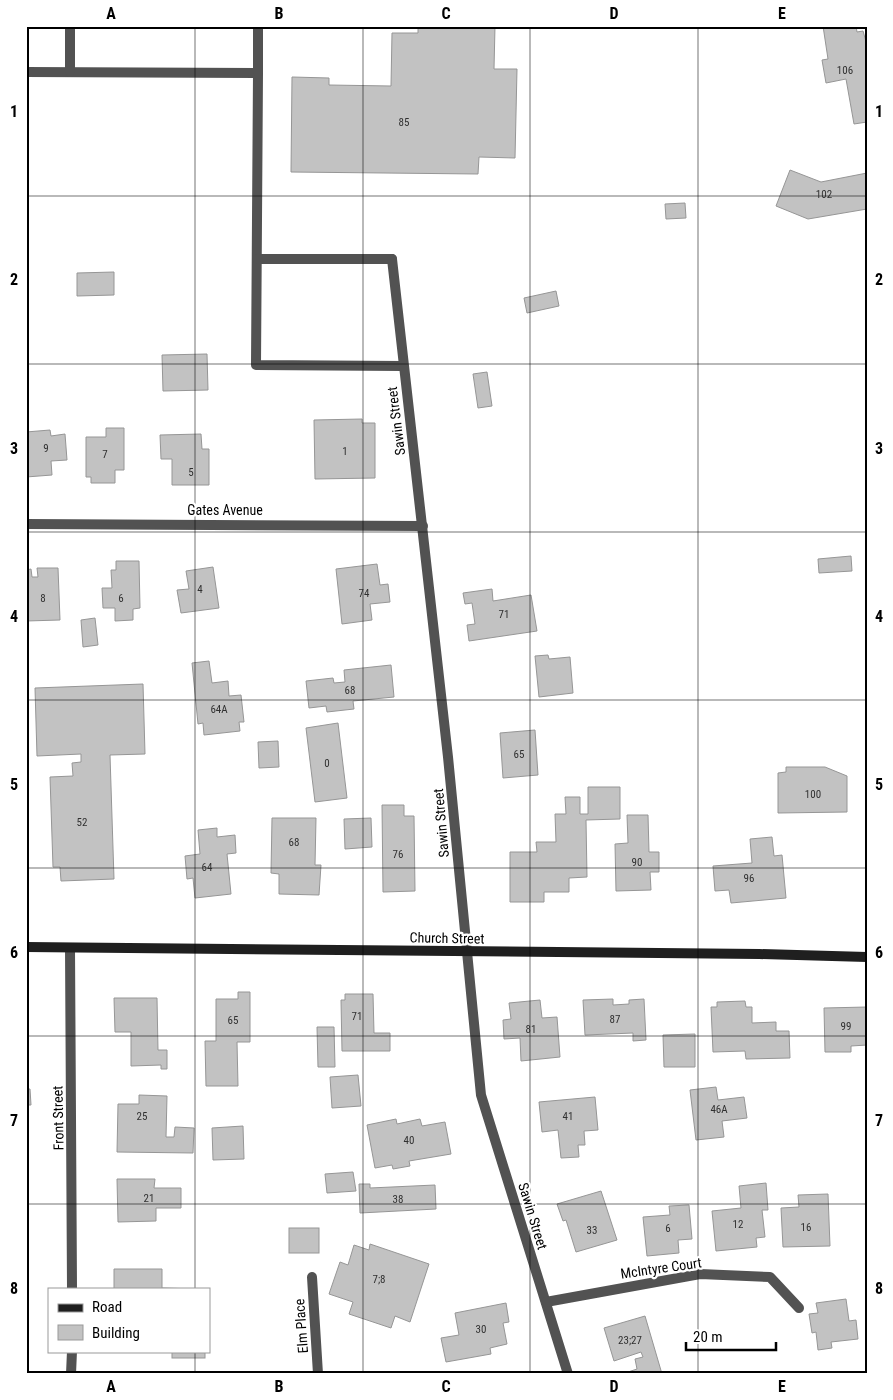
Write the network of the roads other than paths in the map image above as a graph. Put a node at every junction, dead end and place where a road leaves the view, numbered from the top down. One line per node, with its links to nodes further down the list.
1 (70, 26): 4 (street)
2 (258, 26): 5 (street)
3 (26, 72): 4 (street)
4 (70, 72): 5 (street)
5 (258, 73): 6 (street)
6 (257, 258): 7 (street, Sawin Street); 7 (street)
7 (403, 366): 9 (street, Sawin Street)
8 (26, 524): 9 (street, Gates Avenue)
9 (423, 526): 12 (street, Sawin Street)
10 (26, 947): 11 (street, Church Street)
11 (70, 948): 12 (street, Church Street); 15 (street, Front Street)
12 (466, 952): 13 (street, Church Street); 16 (street, Sawin Street)
13 (867, 957)
14 (312, 1278): 20 (street, Elm Place)
15 (72, 1288)
16 (546, 1302): 17 (street, McIntyre Court); 21 (street, Sawin Street)
17 (799, 1308)
18 (72, 1352): 19 (street)
19 (72, 1374)
20 (318, 1374)
21 (568, 1374)

